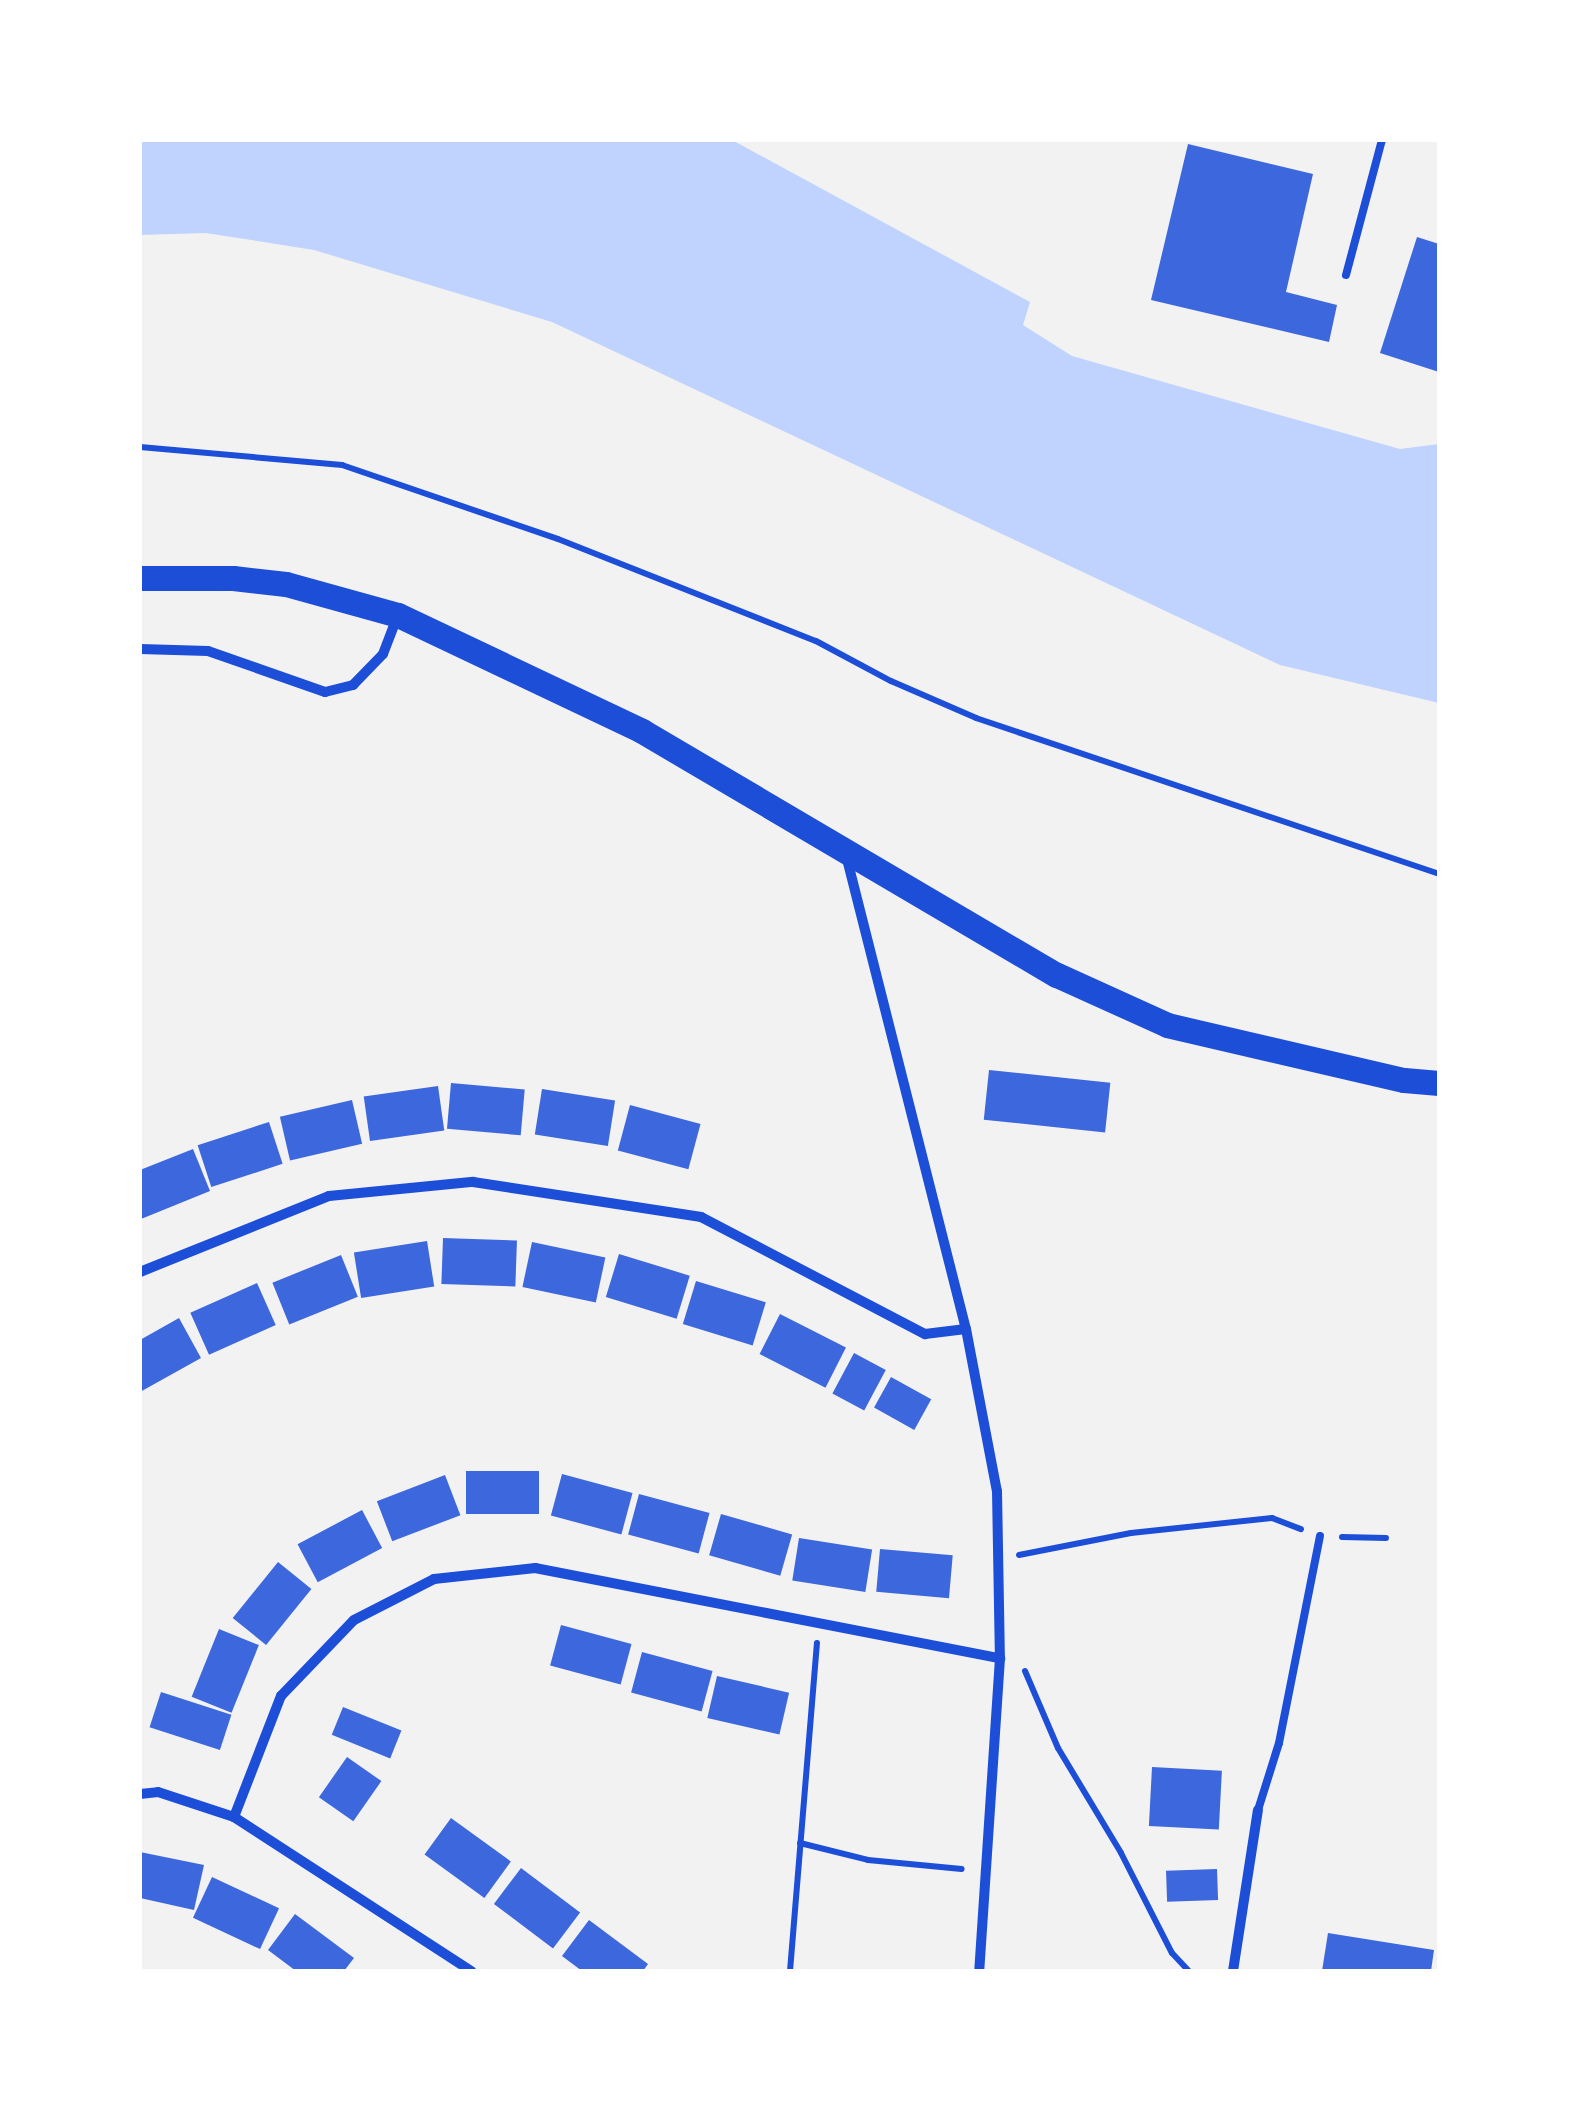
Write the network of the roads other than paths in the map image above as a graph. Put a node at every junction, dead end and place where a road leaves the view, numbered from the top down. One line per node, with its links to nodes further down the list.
1 (1382, 140): 2 (lane)
2 (1346, 276)
3 (140, 578): 4 (main road)
4 (398, 616): 5 (street); 6 (main road)
5 (140, 649)
6 (844, 848): 7 (main road); 9 (street)
7 (1439, 1084)
8 (140, 1272): 9 (street)
9 (966, 1329): 11 (street)
10 (1320, 1536): 13 (lane)
11 (1000, 1658): 14 (street); 16 (street)
12 (140, 1794): 14 (street)
13 (1258, 1810): 17 (street)
14 (234, 1816): 15 (street)
15 (471, 1971)
16 (979, 1971)
17 (1233, 1971)

